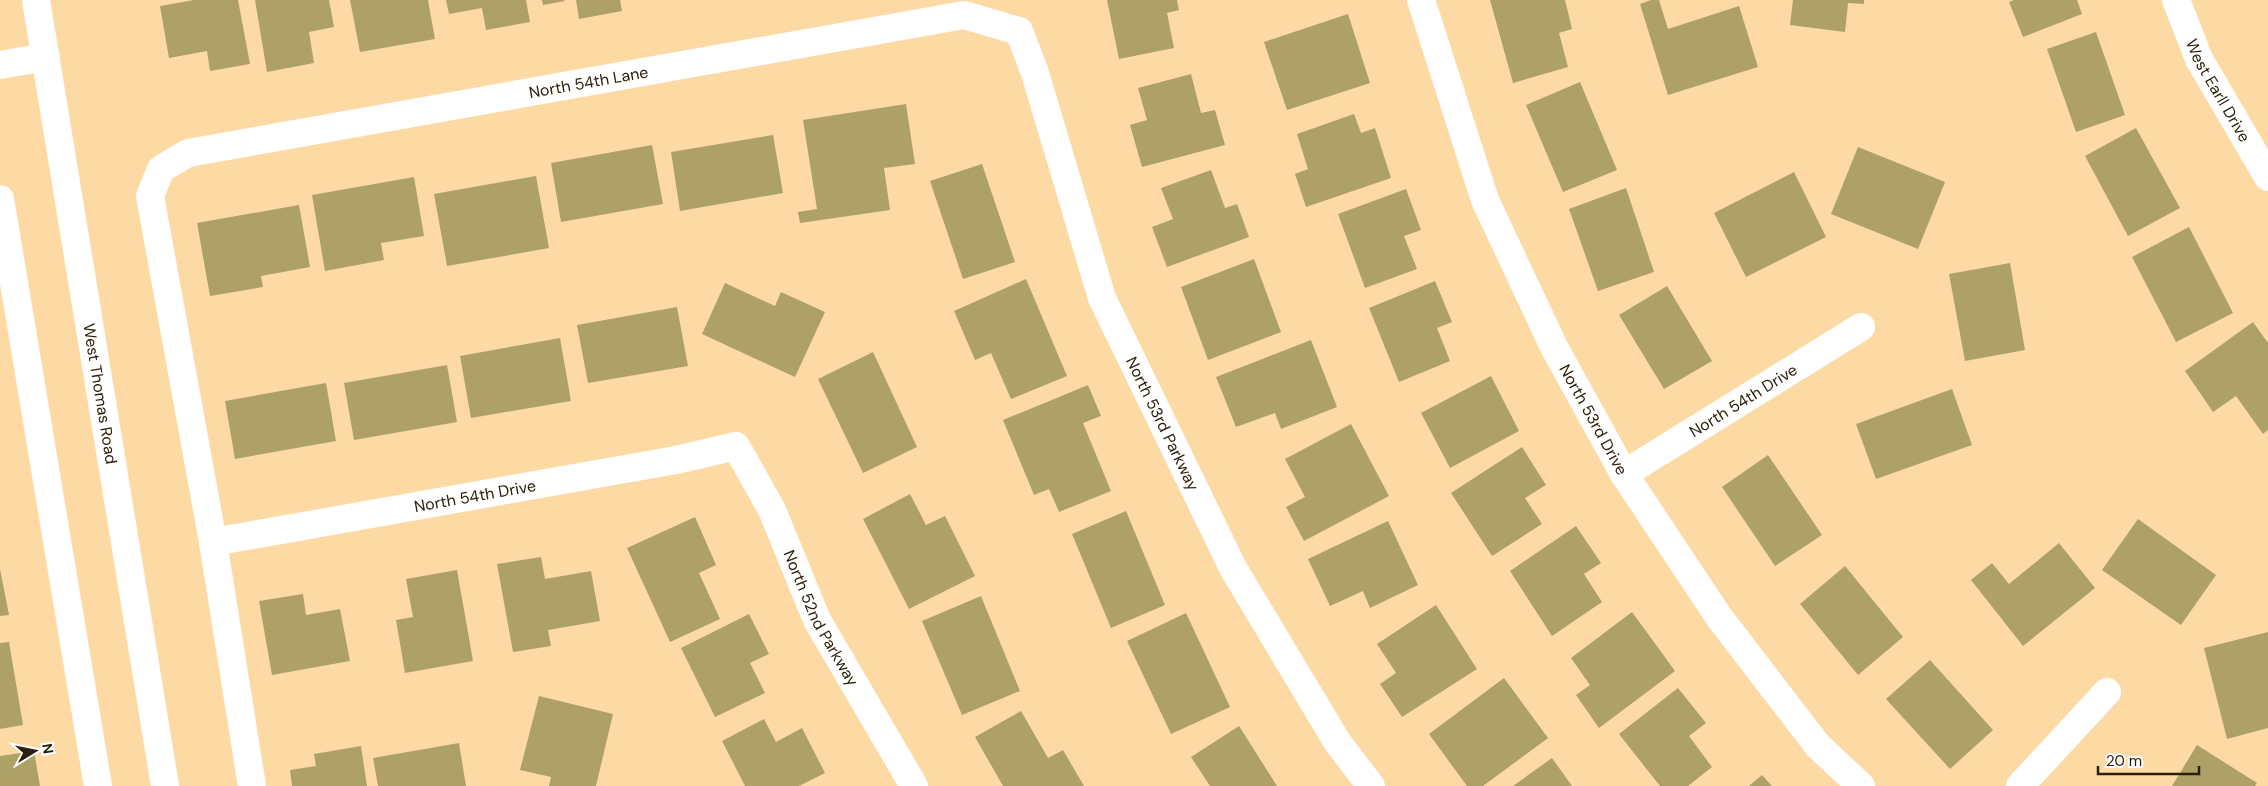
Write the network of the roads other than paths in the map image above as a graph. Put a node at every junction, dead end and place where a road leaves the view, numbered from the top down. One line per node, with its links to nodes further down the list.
1 (36, 0): 5 (street, West Thomas Road)
2 (1421, 0): 11 (street, North 53rd Drive)
3 (2176, 0): 7 (street, West Earll Drive)
4 (1019, 32): 12 (street, North 54th Lane); 18 (street, North 53rd Parkway)
5 (46, 57): 6 (street); 15 (street, West Thomas Road)
6 (0, 65)
7 (2268, 177)
8 (0, 199): 14 (street)
9 (1861, 327): 11 (street, North 54th Drive)
10 (736, 446): 12 (street, North 54th Drive); 17 (street, North 52nd Parkway)
11 (1624, 474): 19 (street, North 53rd Drive)
12 (213, 542): 16 (street)
13 (2107, 692): 20 (street)
14 (98, 786)
15 (165, 786)
16 (252, 786)
17 (914, 786)
18 (1371, 786)
19 (1860, 786)
20 (2020, 786)

